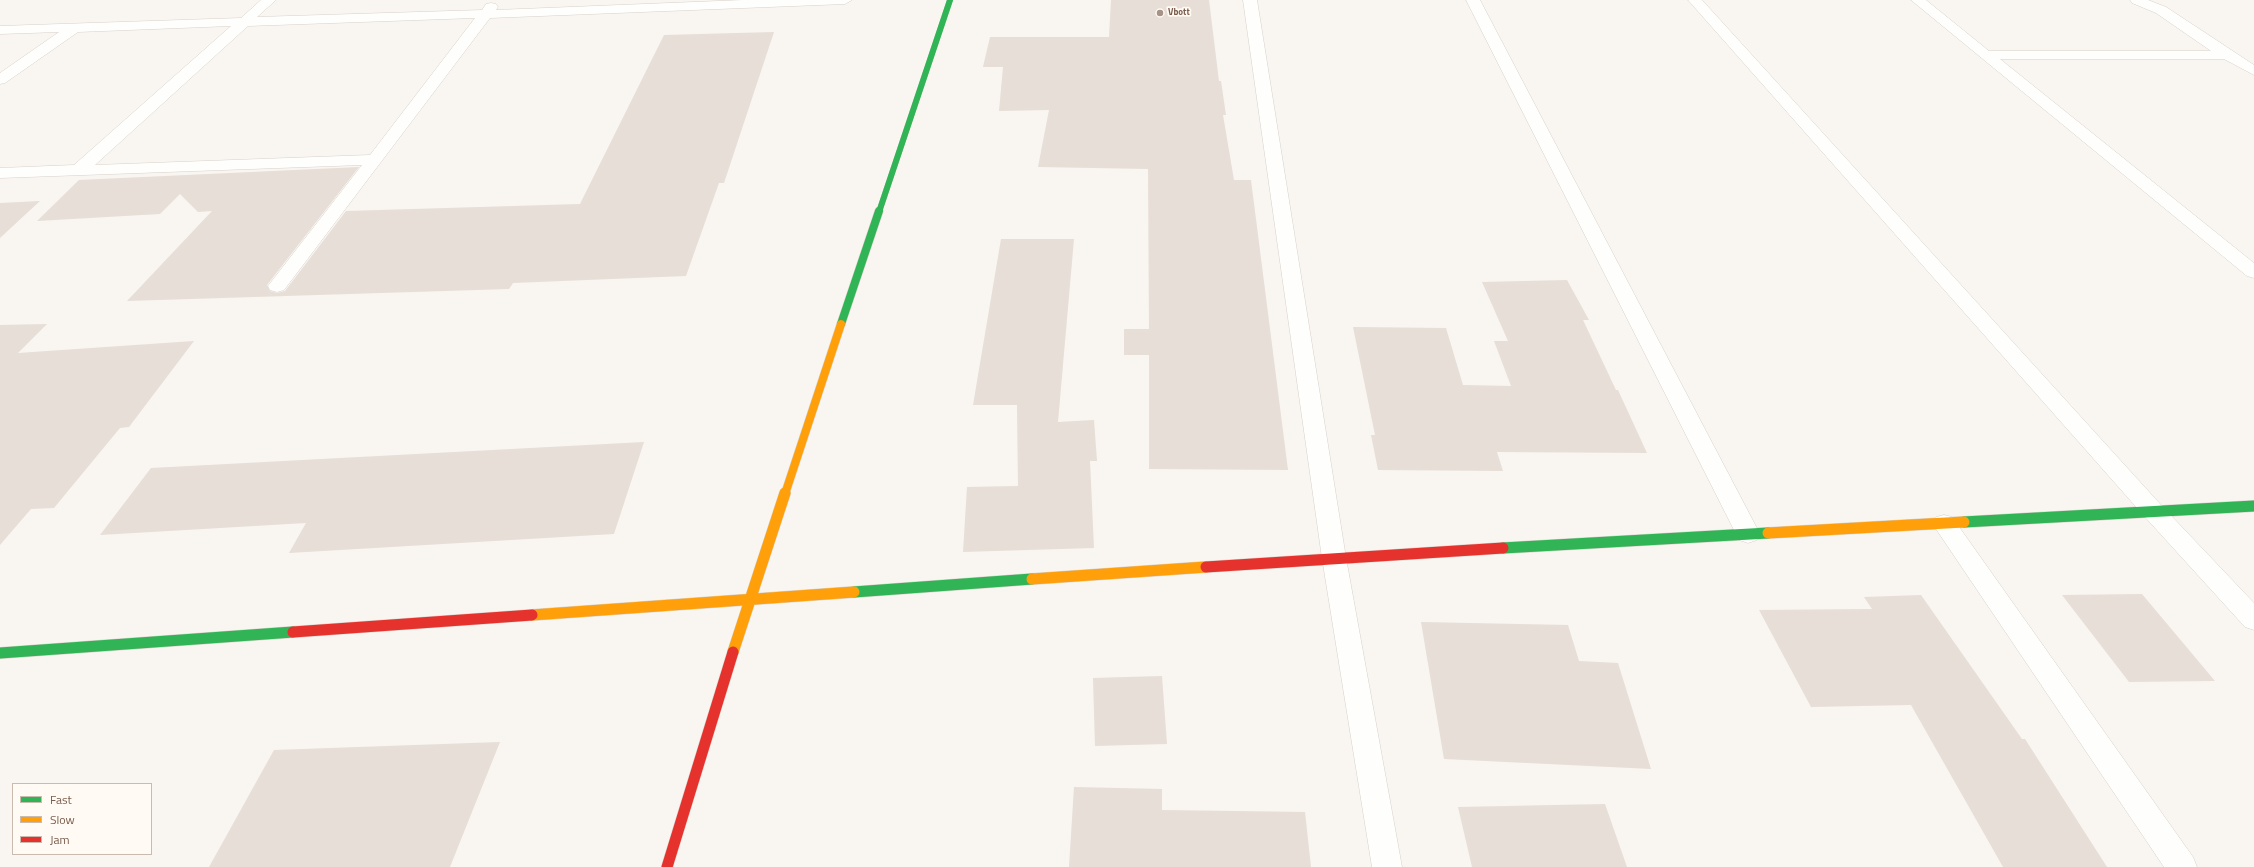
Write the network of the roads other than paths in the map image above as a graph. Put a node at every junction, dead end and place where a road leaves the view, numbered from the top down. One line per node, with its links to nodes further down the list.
1 (269, 0): 11 (street)
2 (496, 0): 10 (street)
3 (845, 0): 10 (street)
4 (950, 0): 28 (main road)
5 (1250, 0): 27 (street)
6 (1473, 0): 26 (street)
7 (1695, 0): 24 (street)
8 (1918, 0): 14 (street)
9 (2137, 0): 15 (street)
10 (485, 14): 11 (street); 18 (street)
11 (244, 22): 12 (street); 19 (street)
12 (75, 27): 13 (street); 17 (street)
13 (0, 30)
14 (1985, 55): 15 (street); 21 (street)
15 (2227, 55): 16 (street)
16 (2254, 71)
17 (0, 80)
18 (375, 160): 19 (street); 22 (street)
19 (79, 170): 20 (street)
20 (0, 173)
21 (2254, 272)
22 (277, 286)
23 (2254, 506): 24 (main road)
24 (2153, 511): 25 (main road); 29 (street)
25 (1944, 523): 26 (main road); 33 (street)
26 (1748, 534): 27 (main road)
27 (1334, 558): 28 (main road); 32 (street)
28 (748, 601): 30 (main road); 31 (main road)
29 (2254, 620)
30 (0, 653)
31 (667, 867)
32 (1387, 867)
33 (2182, 867)

